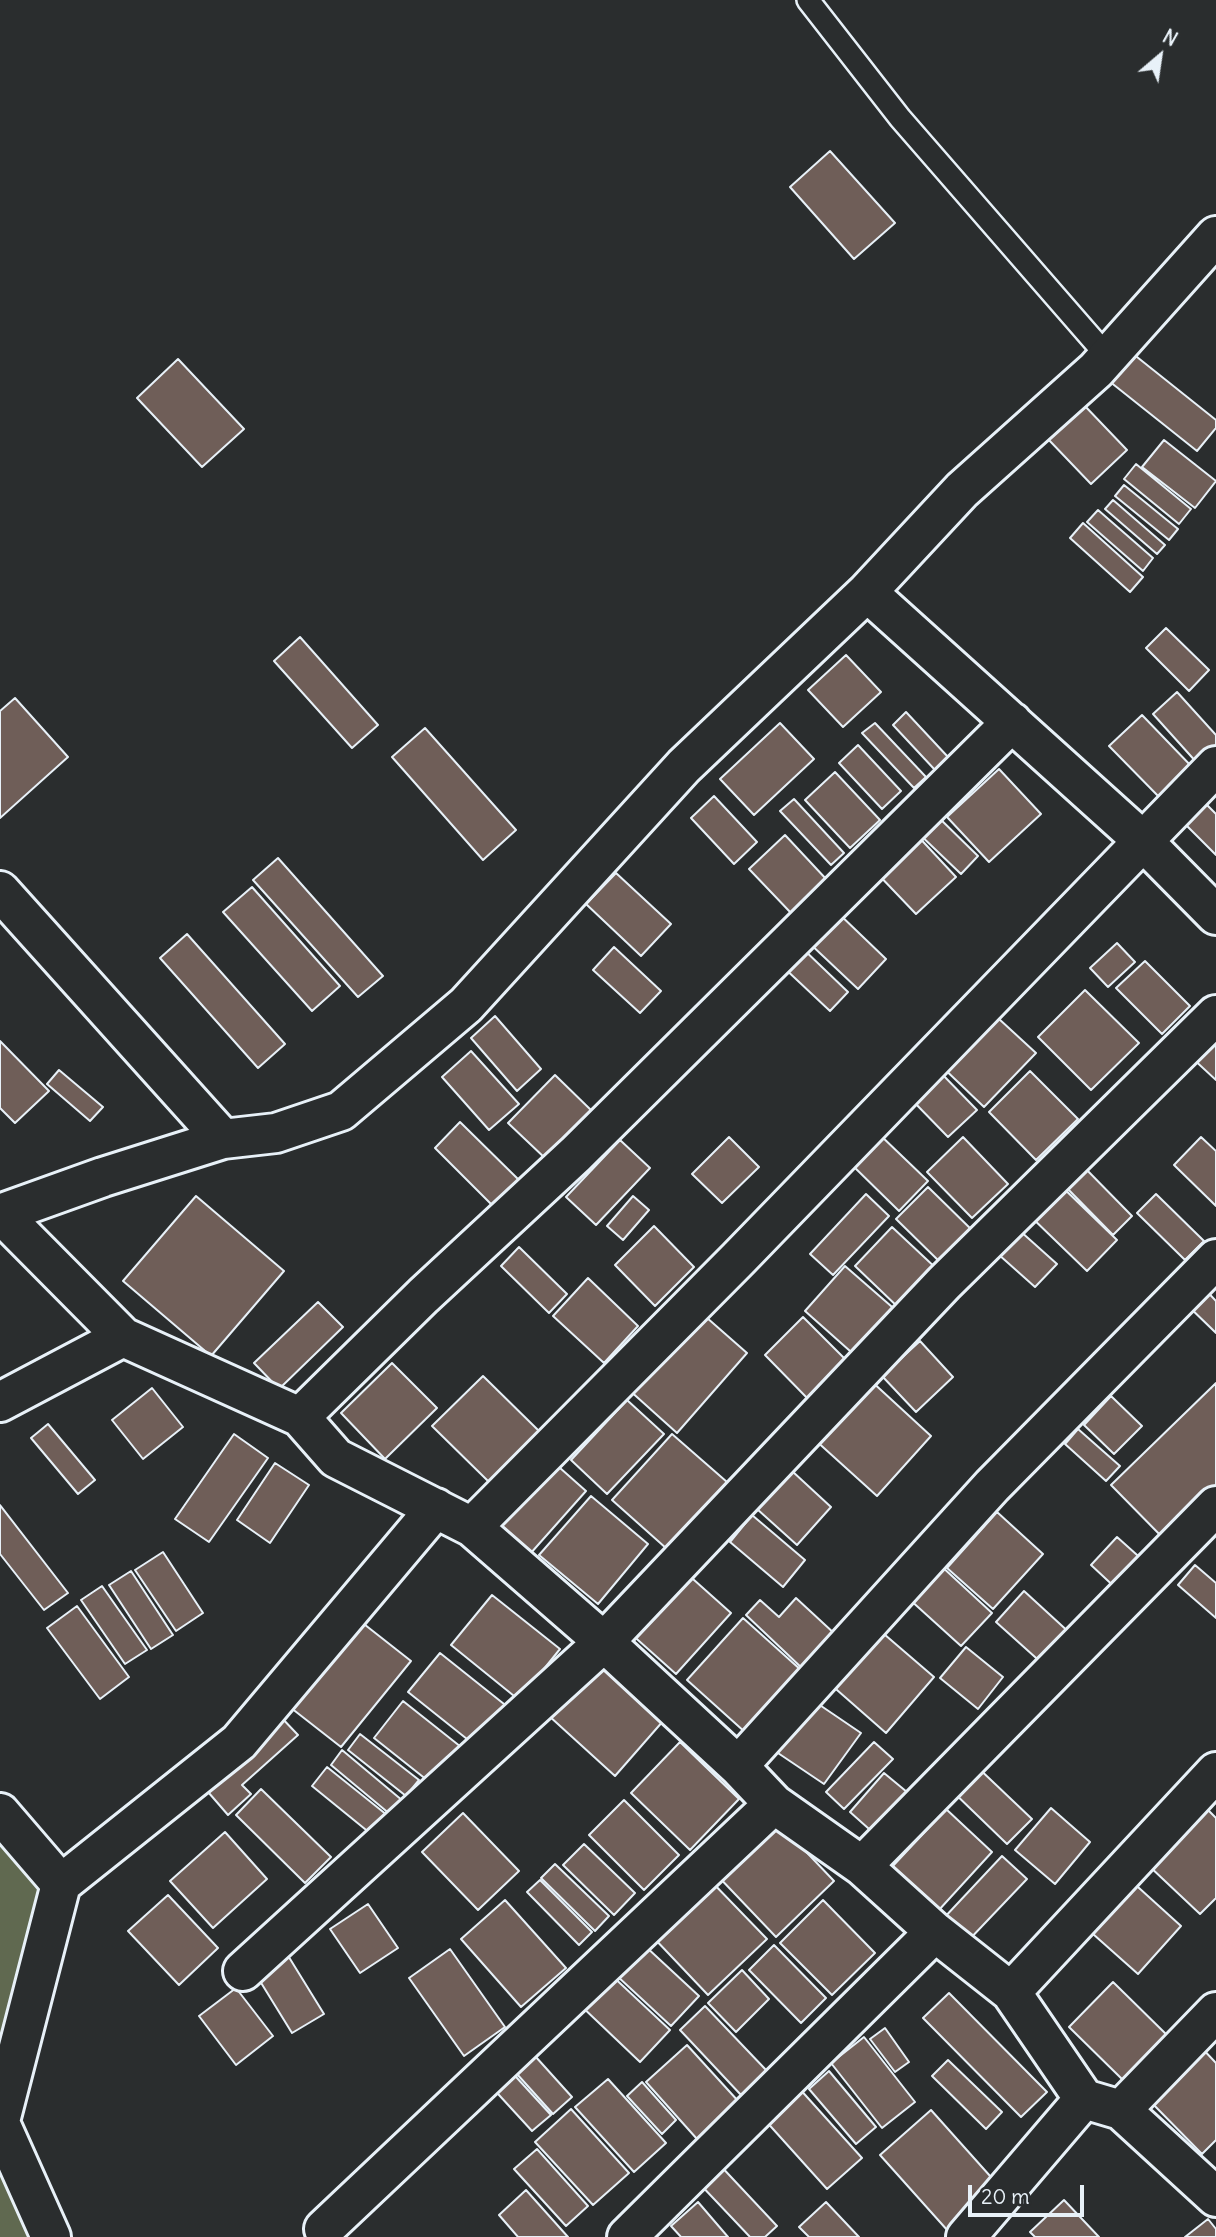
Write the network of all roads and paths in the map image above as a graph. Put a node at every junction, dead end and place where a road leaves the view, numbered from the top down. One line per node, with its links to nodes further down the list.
1 (808, 0): 3 (lane)
2 (1216, 236): 3 (street)
3 (1108, 357): 4 (street)
4 (867, 592): 5 (street); 11 (street)
5 (1012, 722): 7 (street); 16 (street)
6 (1216, 766): 7 (street)
7 (1142, 840): 9 (street); 19 (street)
8 (0, 891): 11 (street)
9 (1216, 915)
10 (1216, 1015): 20 (street)
11 (223, 1139): 12 (street)
12 (1, 1214): 14 (street)
13 (1216, 1259): 21 (street)
14 (123, 1337): 15 (street); 16 (street)
15 (0, 1402)
16 (300, 1417): 18 (street)
17 (1216, 1506): 25 (street)
18 (436, 1508): 19 (street); 26 (street)
19 (472, 1527): 20 (street)
20 (604, 1642): 21 (street); 28 (street)
21 (738, 1766): 23 (street)
22 (1216, 1772): 29 (street)
23 (774, 1804): 25 (street); 35 (street)
24 (0, 1814): 26 (street)
25 (862, 1866): 27 (street)
26 (61, 1884): 33 (street)
27 (935, 1931): 29 (street); 37 (street)
28 (243, 1971)
29 (1011, 1992): 31 (street)
30 (1216, 2012): 32 (street)
31 (1084, 2099): 32 (street); 38 (street)
32 (1121, 2110): 34 (street)
33 (0, 2122): 36 (street)
34 (1216, 2196)
35 (324, 2229)
36 (51, 2237)
37 (627, 2237)
38 (966, 2237)

